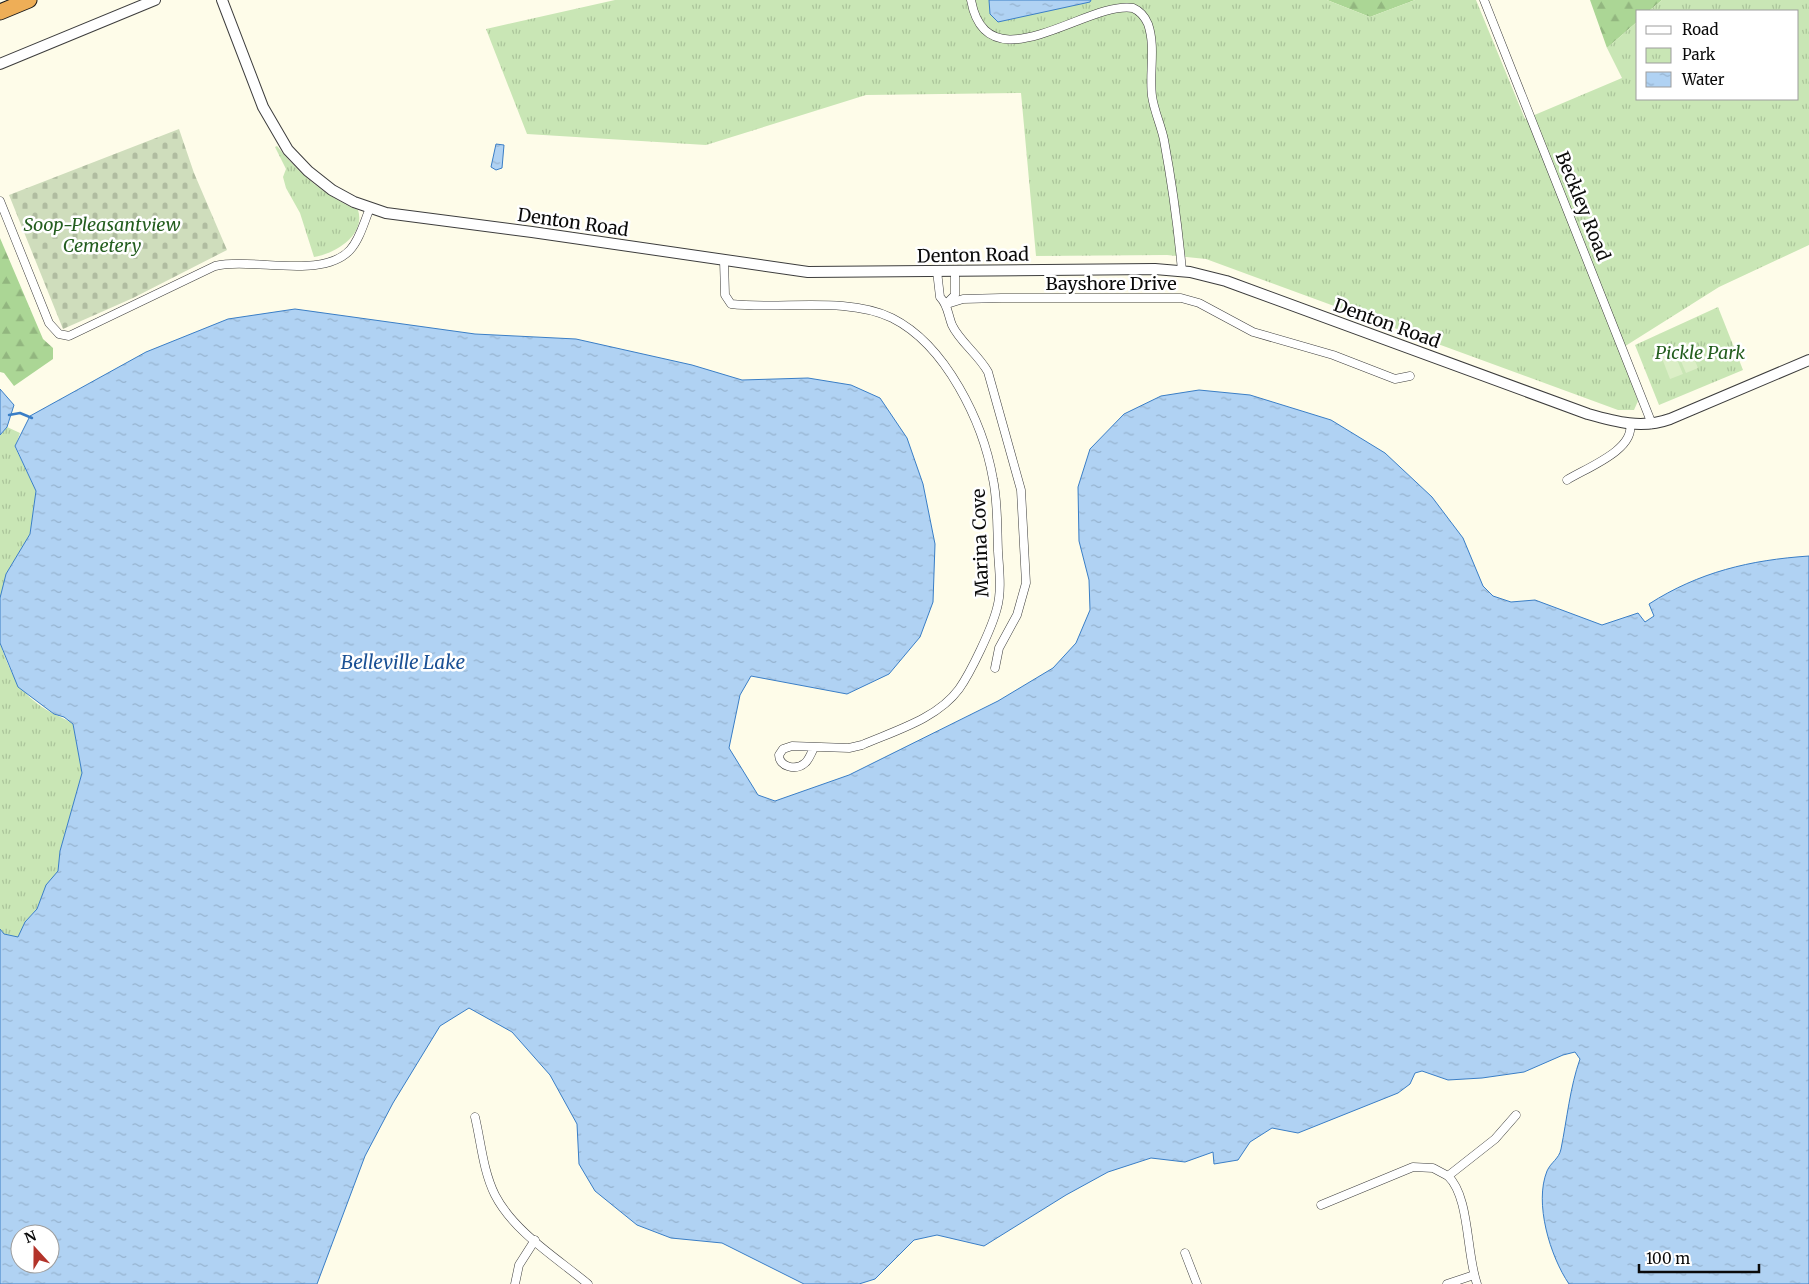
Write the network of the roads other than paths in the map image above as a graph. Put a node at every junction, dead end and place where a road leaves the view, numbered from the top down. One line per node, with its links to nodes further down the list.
1 (29, 0): 6 (highway)
2 (155, 0): 7 (street)
3 (222, 0): 9 (street, Denton Road)
4 (971, 0): 13 (street)
5 (1484, 0): 18 (street, Beckley Road)
6 (0, 12)
7 (0, 64)
8 (0, 201): 9 (street)
9 (370, 208): 10 (street, Denton Road)
10 (724, 260): 11 (street, Denton Road); 21 (street, Marina Cove)
11 (937, 271): 12 (street, Denton Road); 14 (street)
12 (955, 271): 13 (street, Denton Road); 14 (street)
13 (1182, 271): 17 (street, Denton Road)
14 (947, 304): 16 (street, Bayshore Drive); 20 (street)
15 (1809, 360): 18 (street, Denton Road)
16 (1410, 376)
17 (1630, 424): 18 (street, Denton Road); 19 (street)
18 (1652, 424)
19 (1567, 480)
20 (995, 668)
21 (814, 748)
22 (1516, 1115): 24 (street)
23 (475, 1117): 26 (street)
24 (1448, 1176): 25 (street); 28 (street)
25 (1321, 1205)
26 (535, 1240): 29 (street); 30 (street)
27 (1185, 1253): 31 (street)
28 (1474, 1275): 32 (street); 33 (street)
29 (515, 1284)
30 (588, 1284)
31 (1198, 1284)
32 (1447, 1284)
33 (1478, 1284)

